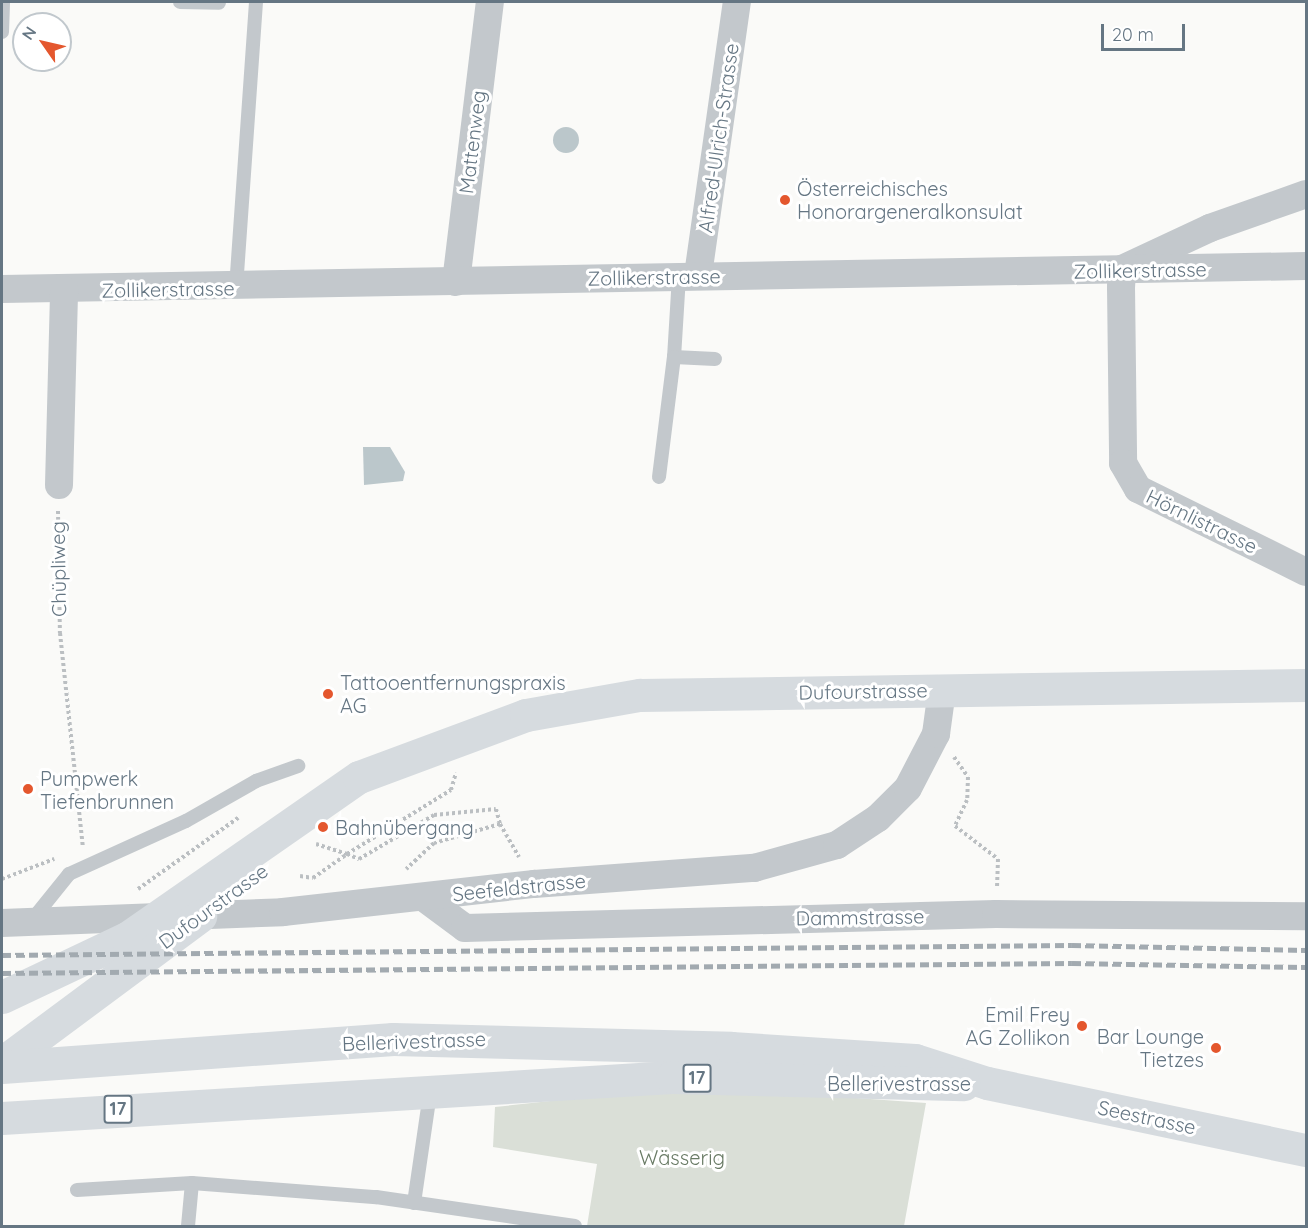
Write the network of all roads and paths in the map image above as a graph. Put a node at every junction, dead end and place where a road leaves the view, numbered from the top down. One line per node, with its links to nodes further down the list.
1 (3, 2): 7 (lane)
2 (180, 2): 6 (lane)
3 (256, 2): 13 (lane)
4 (489, 2): 12 (street, Mattenweg)
5 (737, 2): 11 (street, Alfred-Ulrich-Strasse)
6 (219, 3)
7 (2, 32)
8 (1306, 194): 10 (street)
9 (1306, 266): 10 (street, Zollikerstrasse)
10 (1122, 269): 11 (street, Zollikerstrasse); 20 (street, Hörnlistrasse)
11 (689, 276): 12 (street, Zollikerstrasse); 16 (lane)
12 (456, 282): 13 (street, Zollikerstrasse)
13 (236, 288): 15 (street, Zollikerstrasse)
14 (2, 289): 15 (street, Zollikerstrasse)
15 (64, 290): 19 (street)
16 (674, 357): 17 (lane); 18 (lane)
17 (716, 359)
18 (659, 477)
19 (59, 485): 29 (path, Chüpliweg)
20 (1306, 572)
21 (1306, 685): 22 (main road, Dufourstrasse)
22 (942, 690): 26 (main road, Dufourstrasse); 32 (street, Seefeldstrasse)
23 (951, 755): 34 (path)
24 (298, 766): 36 (lane)
25 (456, 773): 30 (path)
26 (364, 787): 38 (main road, Dufourstrasse); 39 (main road, Dufourstrasse)
27 (500, 824): 28 (path); 30 (path); 33 (path)
28 (511, 843)
29 (83, 847)
30 (347, 854): 31 (path)
31 (300, 876)
32 (423, 897): 33 (street, Seefeldstrasse); 34 (street, Dammstrasse)
33 (394, 900): 36 (street, Seefeldstrasse)
34 (996, 914): 35 (street, Dammstrasse)
35 (1306, 916)
36 (32, 920): 37 (street, Seefeldstrasse)
37 (2, 923)
38 (2, 997)
39 (2, 1065): 40 (main road, Bellerivestrasse / 17)
40 (987, 1083): 41 (main road, Bellerivestrasse / 17); 43 (main road, Seestrasse / 17)
41 (430, 1090): 42 (main road, Bellerivestrasse / 17); 46 (lane)
42 (2, 1118)
43 (1306, 1150)
44 (192, 1183): 45 (lane); 46 (lane); 48 (lane)
45 (77, 1190)
46 (414, 1203): 47 (lane)
47 (575, 1226)
48 (188, 1227)

